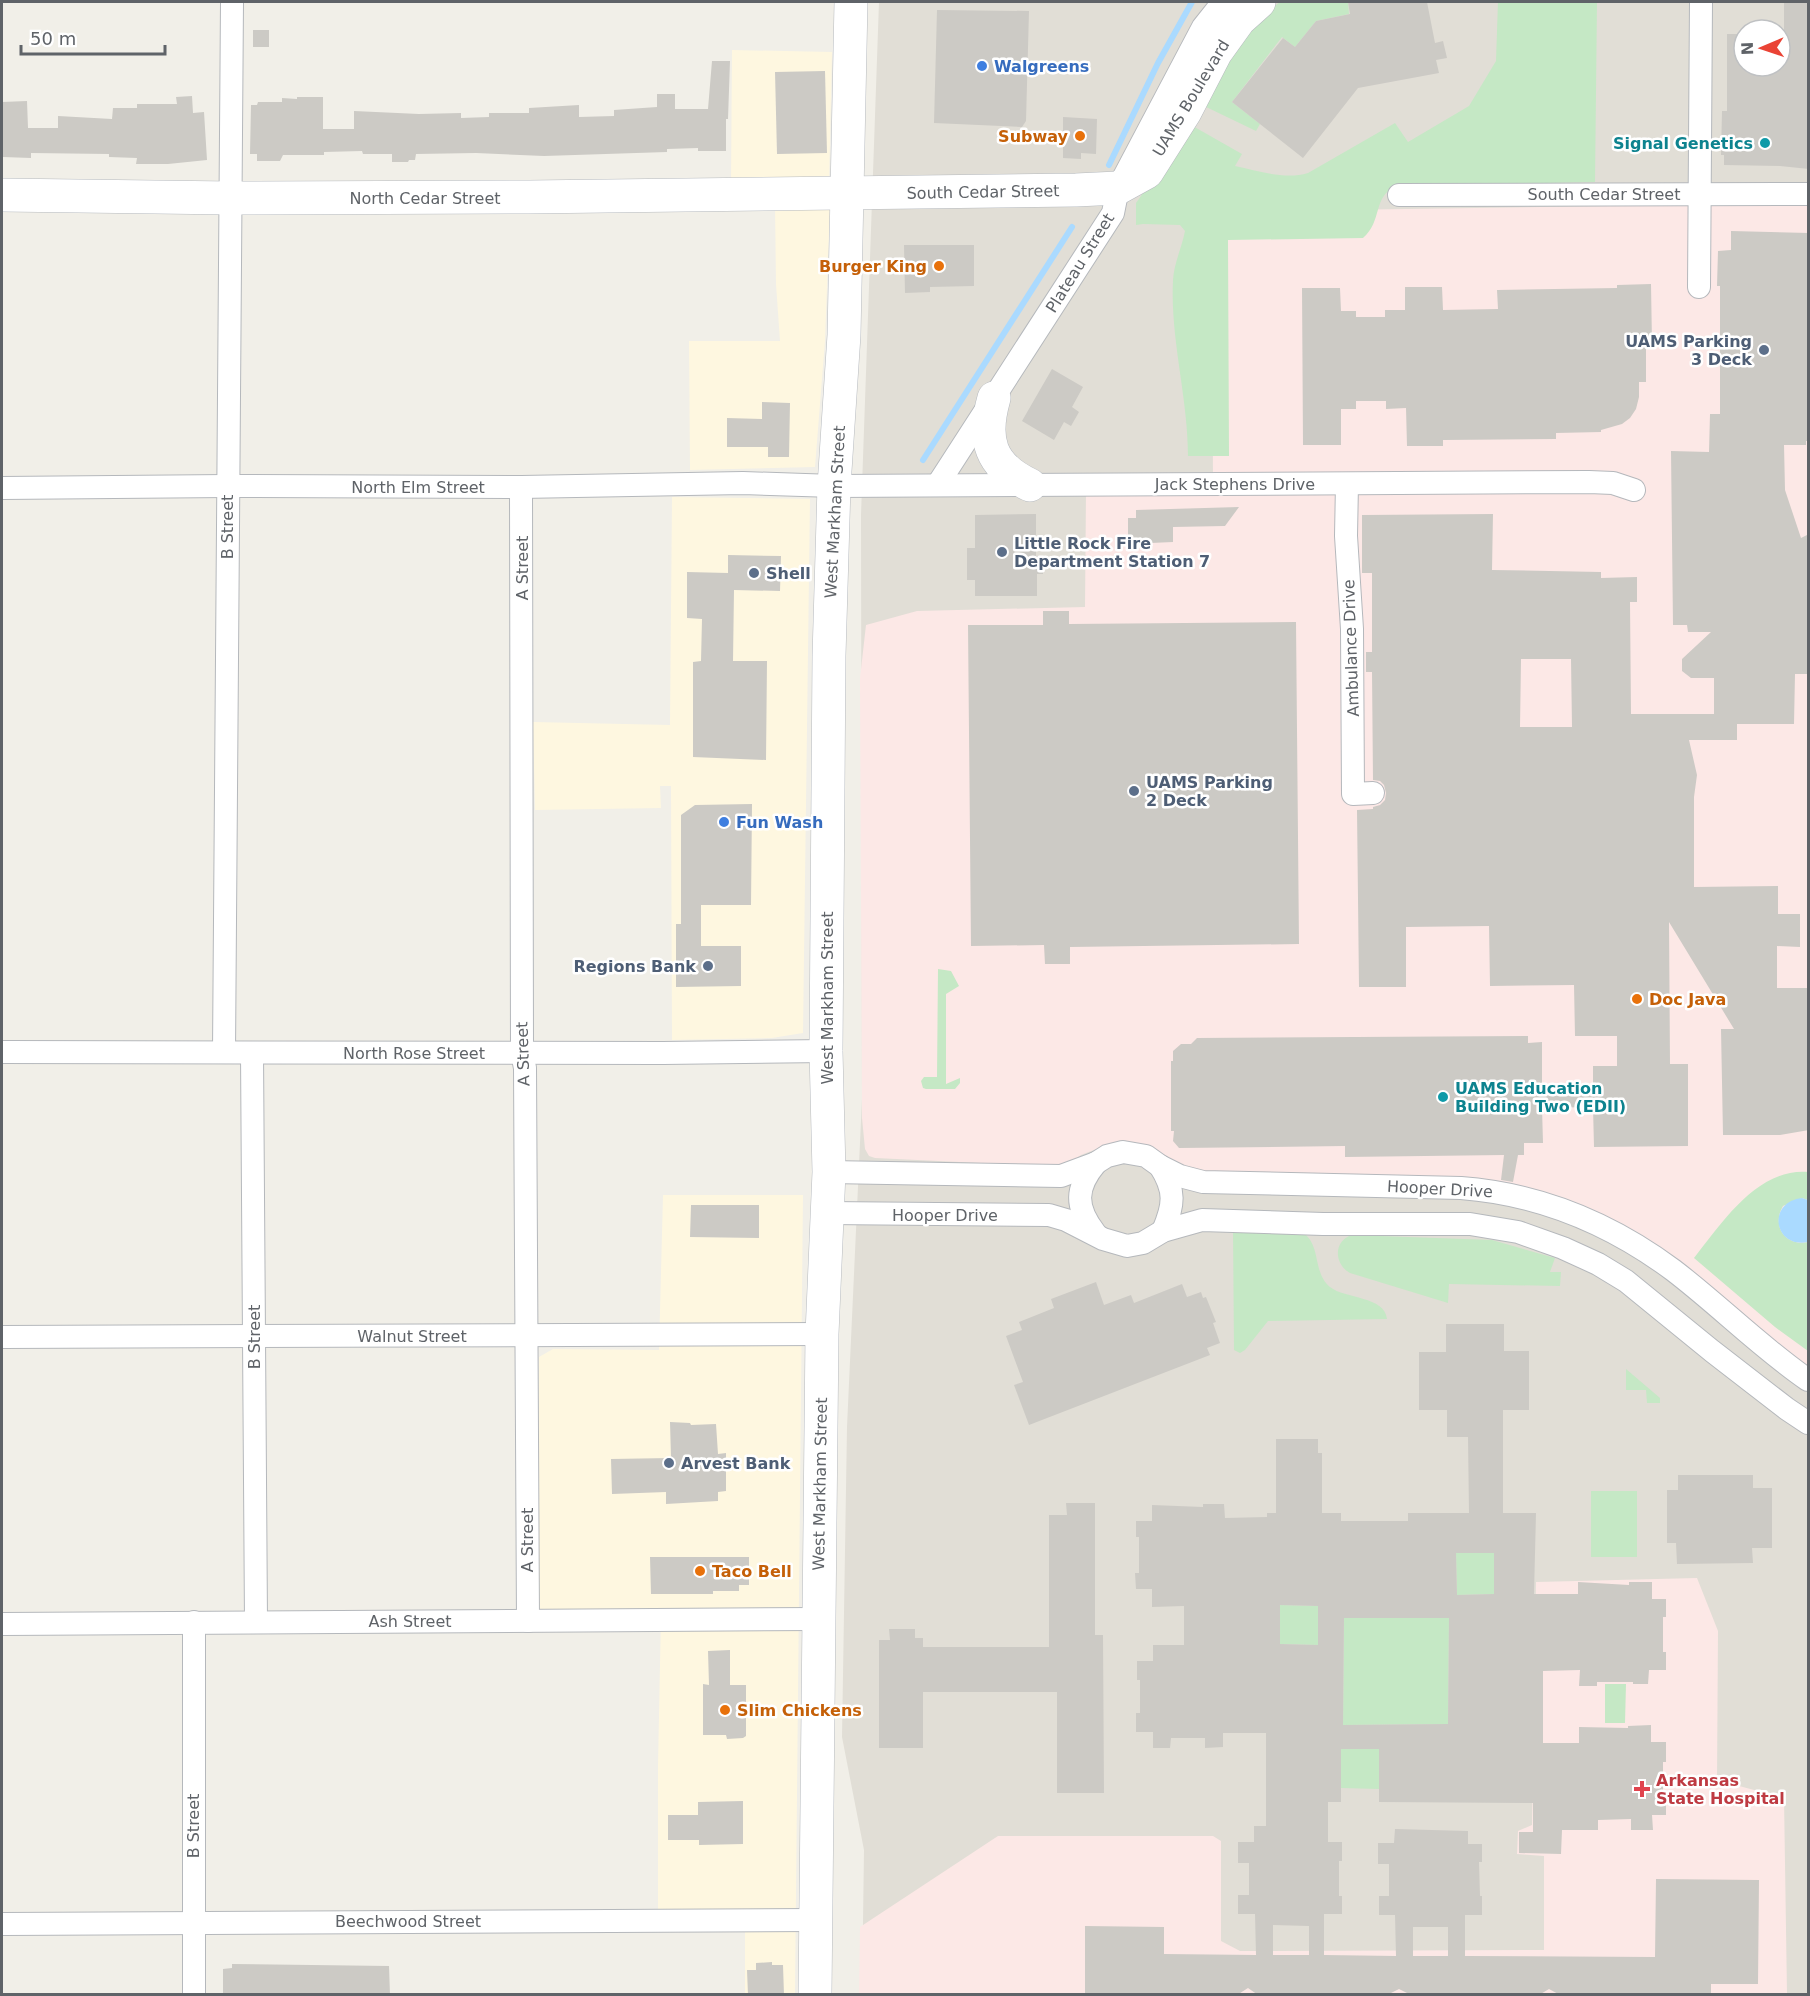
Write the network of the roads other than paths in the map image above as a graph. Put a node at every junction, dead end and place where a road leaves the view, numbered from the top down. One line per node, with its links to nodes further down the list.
1 (232, 2): 12 (street, B Street)
2 (851, 2): 7 (main road, West Markham Street)
3 (1223, 2): 6 (street, Plateau Street)
4 (1259, 2): 6 (main road, UAMS Boulevard)
5 (1701, 2): 8 (street)
6 (1118, 188): 7 (main road, South Cedar Street); 14 (street, Plateau Street)
7 (848, 194): 12 (main road, North Cedar Street); 19 (main road, West Markham Street)
8 (1700, 194): 9 (street, South Cedar Street); 11 (street, South Cedar Street); 13 (street)
9 (1809, 194)
10 (2, 195): 12 (main road, North Cedar Street)
11 (1399, 195)
12 (231, 198): 18 (street, B Street)
13 (1699, 287)
14 (994, 398): 15 (street, Plateau Street); 17 (main road)
15 (938, 484): 17 (street, Jack Stephens Drive); 19 (street, Jack Stephens Drive)
16 (1347, 484): 17 (street, Jack Stephens Drive); 22 (street, Jack Stephens Drive); 23 (street, Ambulance Drive)
17 (1030, 485)
18 (227, 486): 20 (street, North Elm Street); 21 (street, North Elm Street); 26 (street, B Street)
19 (834, 486): 20 (street, North Elm Street); 24 (main road, West Markham Street)
20 (521, 487): 28 (street, A Street)
21 (2, 488)
22 (1634, 490)
23 (1373, 793)
24 (826, 1051): 28 (street, North Rose Street); 31 (main road, West Markham Street)
25 (2, 1052): 26 (street, North Rose Street)
26 (224, 1052): 27 (street, North Rose Street)
27 (252, 1053): 28 (street, North Rose Street); 37 (street, B Street)
28 (522, 1053): 36 (street, A Street)
29 (1096, 1163): 30 (street, Hooper Drive); 31 (street, Hooper Drive); 34 (street)
30 (1160, 1166): 33 (street); 39 (street, Hooper Drive)
31 (829, 1172): 32 (main road, West Markham Street)
32 (827, 1213): 34 (street, Hooper Drive); 35 (main road, West Markham Street)
33 (1163, 1232): 34 (street, Hooper Drive); 40 (street, Hooper Drive)
34 (1095, 1233)
35 (822, 1334): 36 (street, Walnut Street); 41 (main road, West Markham Street)
36 (526, 1335): 37 (street, Walnut Street); 42 (street, A Street)
37 (254, 1336): 38 (street, Walnut Street); 44 (street, B Street)
38 (2, 1337)
39 (1809, 1380)
40 (1809, 1423)
41 (819, 1619): 42 (street, Ash Street); 46 (main road, West Markham Street)
42 (528, 1621): 44 (street, Ash Street)
43 (194, 1622): 44 (street, Ash Street); 45 (street, Ash Street); 47 (street, B Street)
44 (256, 1622)
45 (2, 1624)
46 (815, 1920): 47 (street, Beechwood Street); 50 (main road, West Markham Street)
47 (194, 1922): 48 (street, Beechwood Street); 49 (street, B Street)
48 (2, 1924)
49 (194, 1995)
50 (815, 1995)

